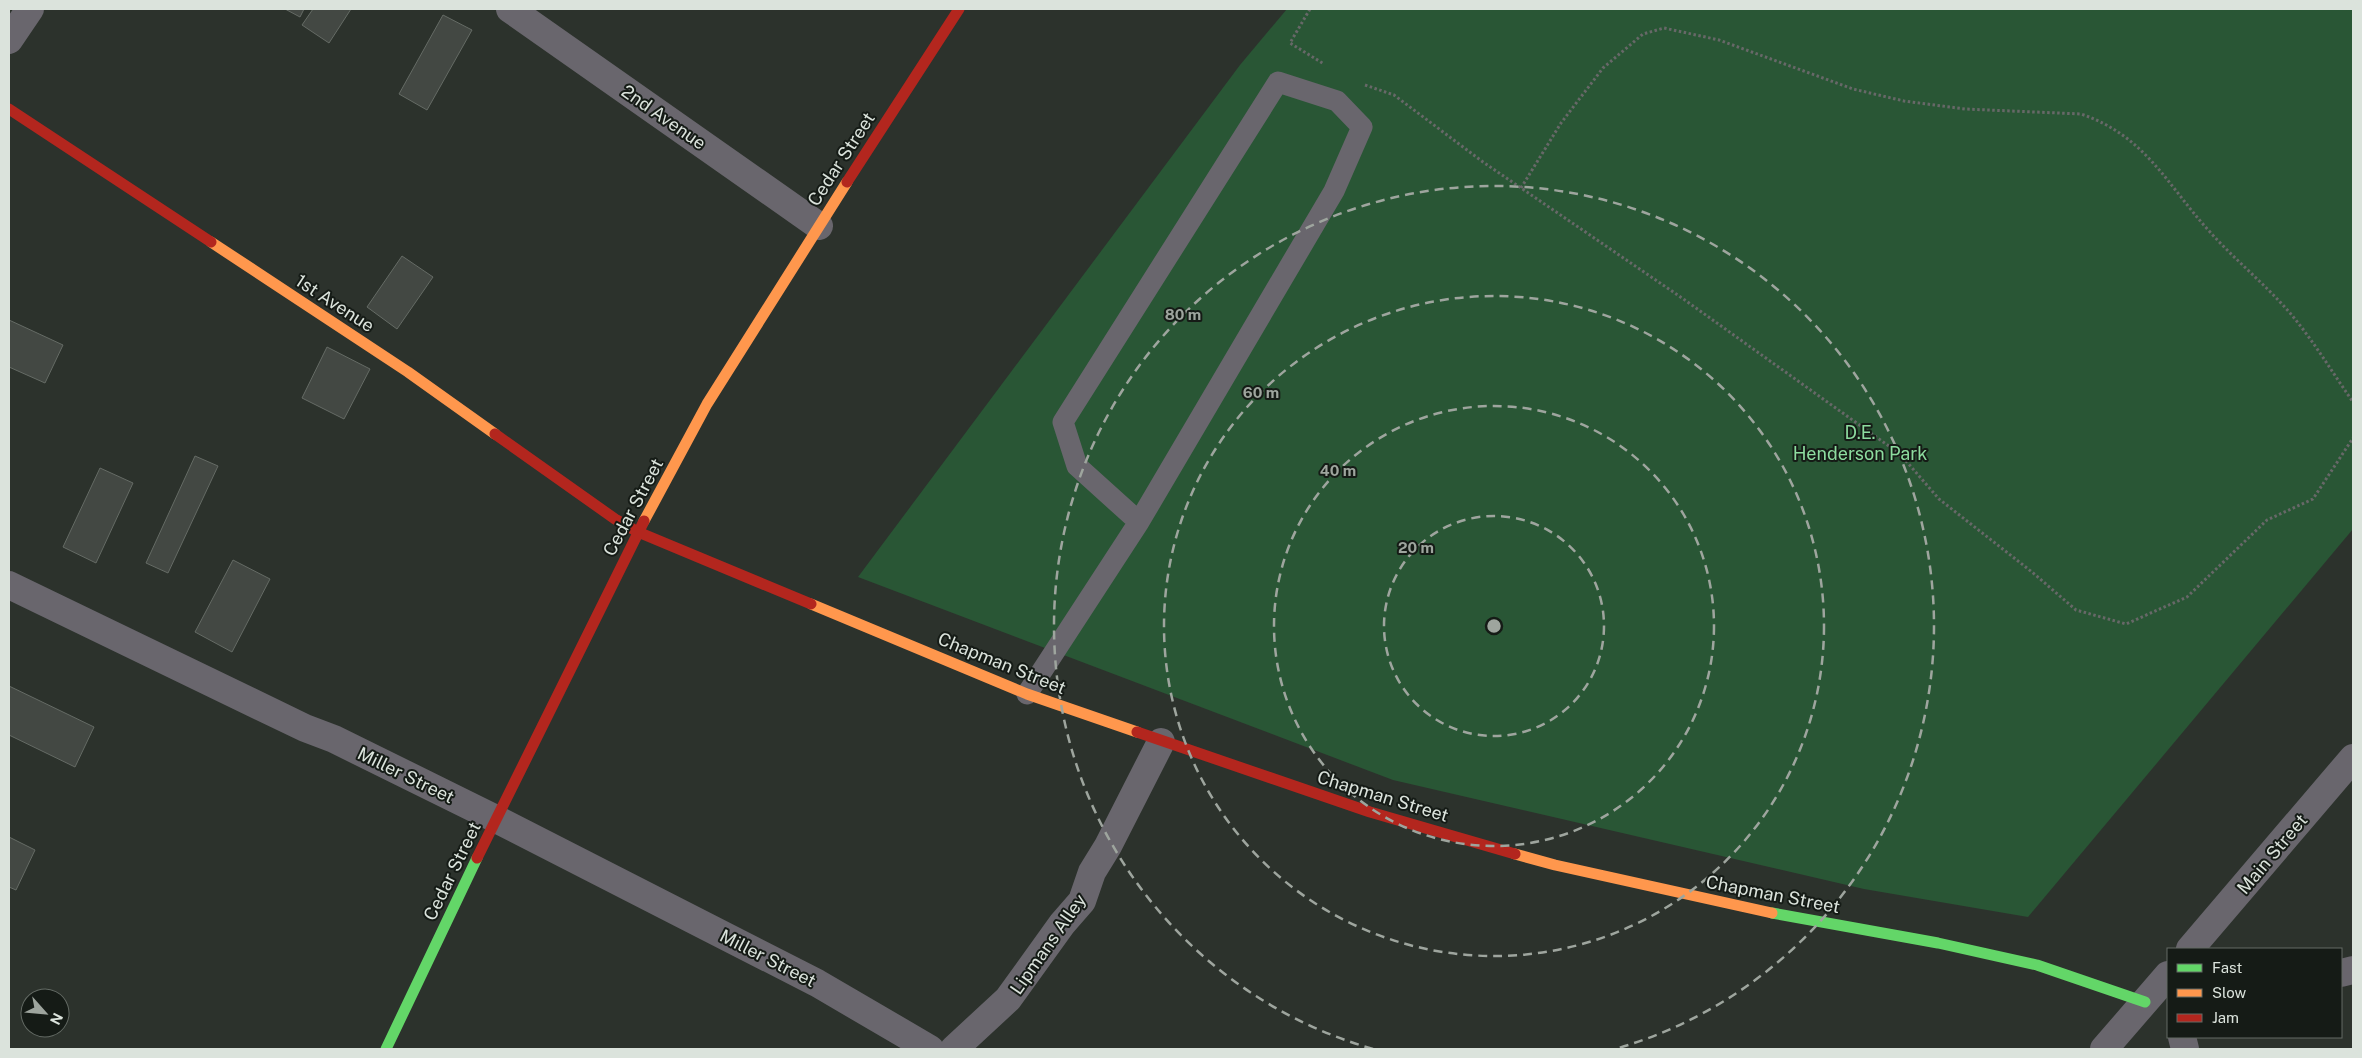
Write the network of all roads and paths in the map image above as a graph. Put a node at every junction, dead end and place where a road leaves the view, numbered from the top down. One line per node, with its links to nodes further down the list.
1 (30, 9): 5 (street)
2 (510, 9): 10 (street, 2nd Avenue)
3 (959, 9): 10 (street, Cedar Street)
4 (1310, 9): 6 (path)
5 (9, 40)
6 (1328, 66)
7 (1359, 83): 9 (path)
8 (9, 110): 14 (street, 1st Avenue)
9 (1521, 188): 11 (path); 12 (path)
10 (818, 226): 14 (street, Cedar Street)
11 (2353, 402)
12 (2353, 438)
13 (1139, 522): 13 (lane); 16 (lane)
14 (638, 532): 16 (street, Chapman Street); 19 (street, Cedar Street)
15 (9, 585): 19 (street, Miller Street)
16 (1027, 694): 17 (street, Chapman Street)
17 (1161, 742): 21 (street, Chapman Street); 24 (street, Lipmans Alley)
18 (2353, 758): 20 (street, Main Street)
19 (496, 819): 22 (street, Cedar Street); 23 (street, Miller Street)
20 (2191, 948)
21 (2161, 987): 25 (street)
22 (386, 1049)
23 (930, 1049)
24 (954, 1049)
25 (2104, 1049)

